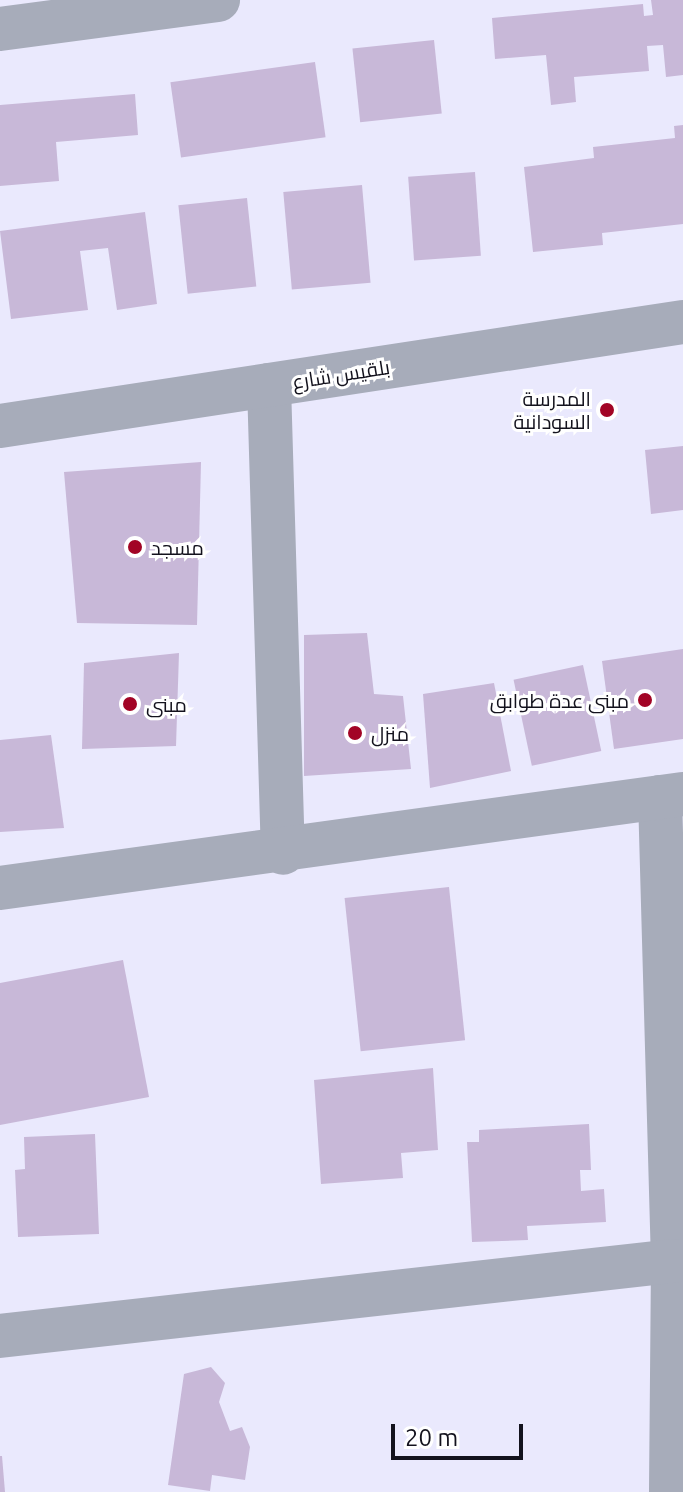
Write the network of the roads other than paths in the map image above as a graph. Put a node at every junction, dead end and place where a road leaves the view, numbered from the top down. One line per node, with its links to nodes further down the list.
1 (218, 0): 2 (street)
2 (0, 29)
3 (683, 322): 4 (street, بلقيس شارع)
4 (269, 385): 5 (street, بلقيس شارع); 7 (street)
5 (0, 426)
6 (671, 796): 7 (street); 9 (street)
7 (283, 853): 8 (street)
8 (0, 888)
9 (673, 1261): 10 (street); 11 (street)
10 (0, 1336)
11 (671, 1492)

